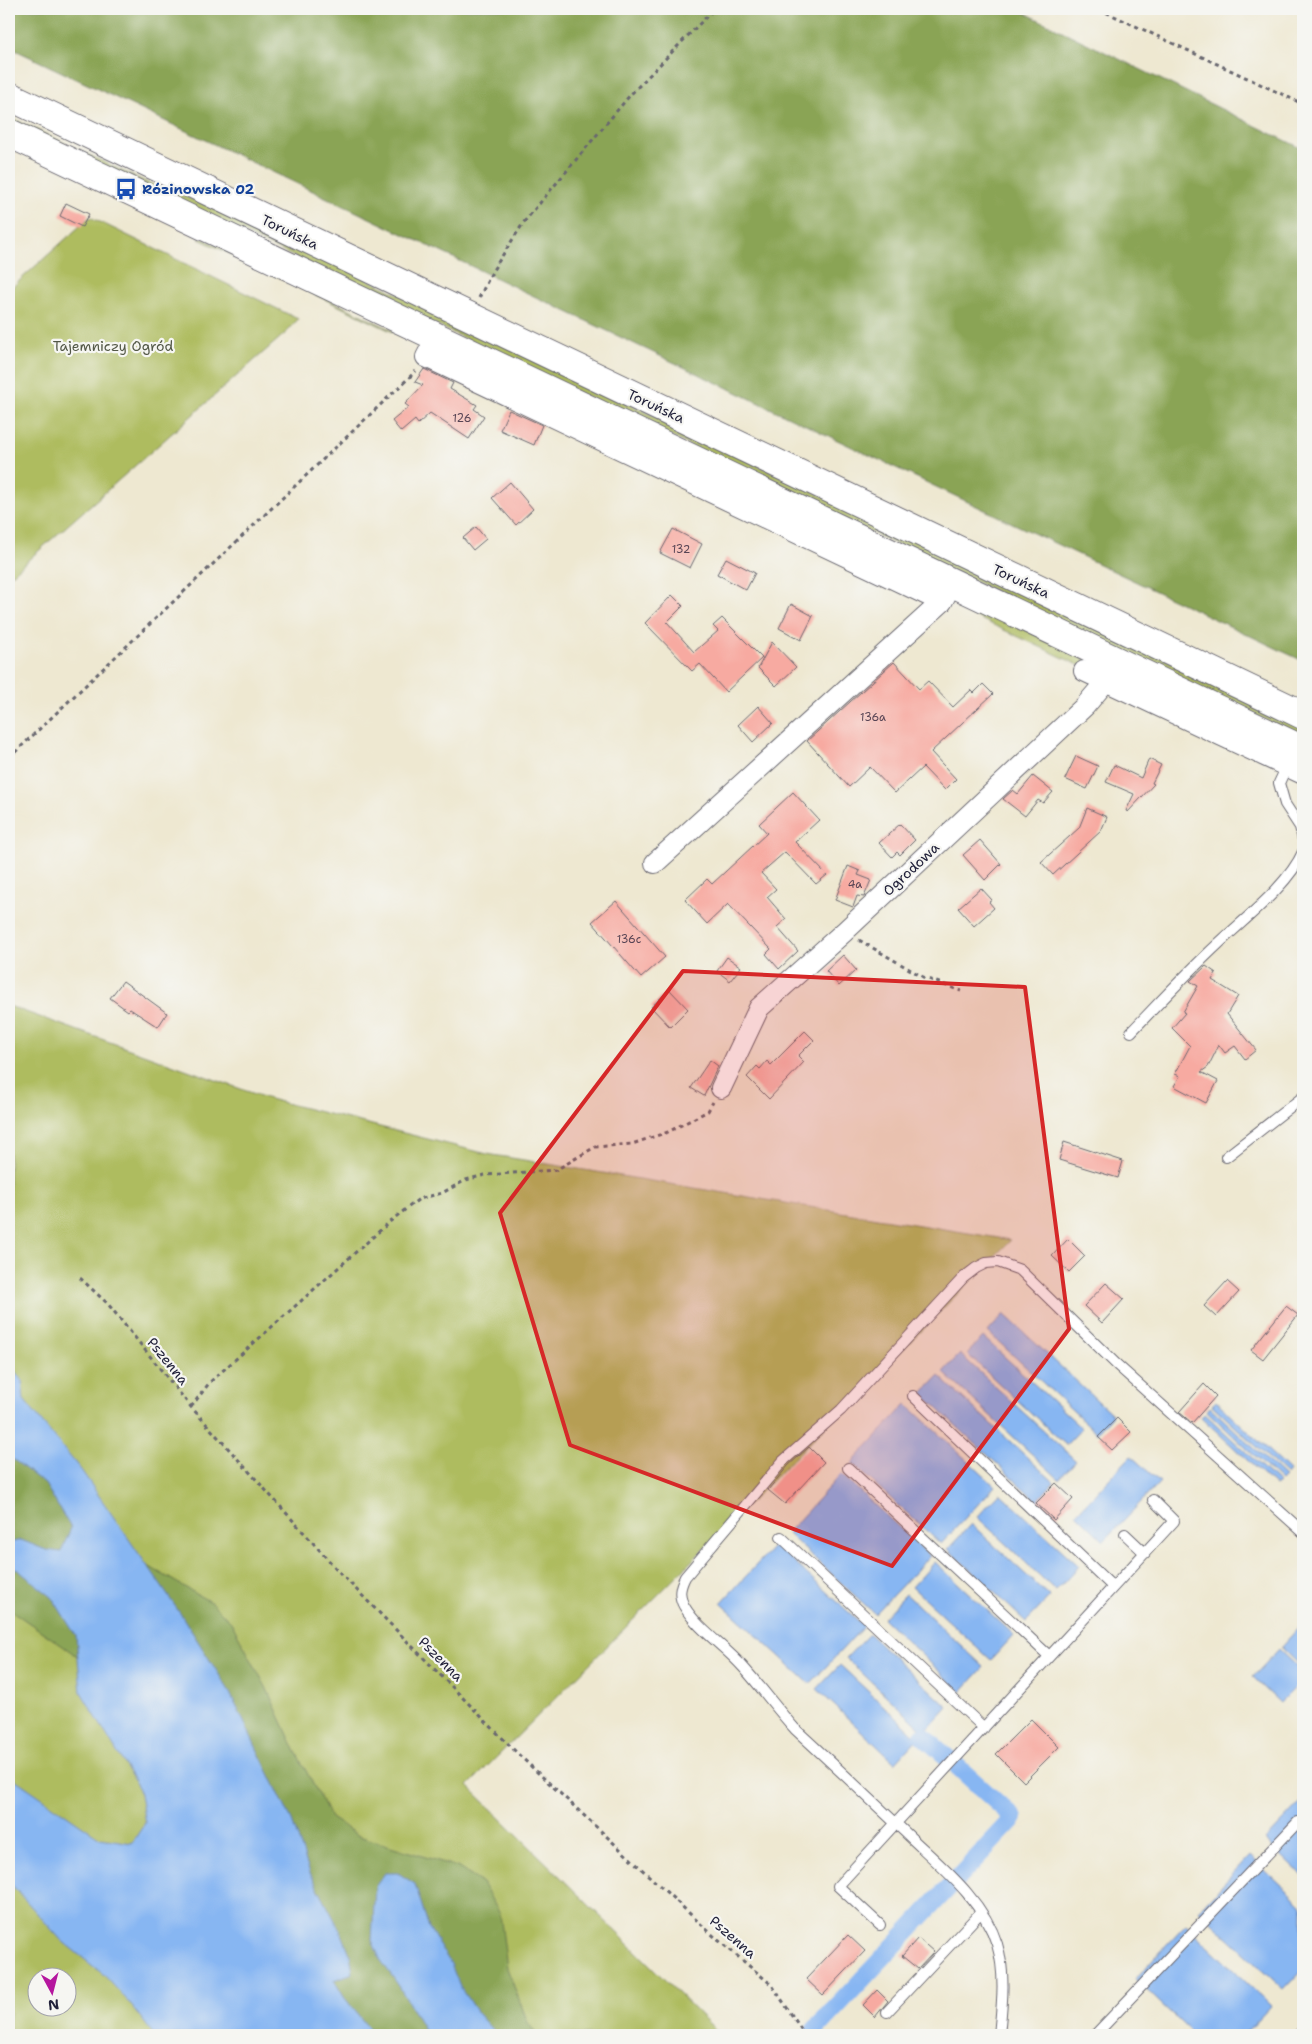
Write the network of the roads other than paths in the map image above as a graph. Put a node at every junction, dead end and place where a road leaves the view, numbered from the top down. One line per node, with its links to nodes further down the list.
1 (9, 96): 3 (main road, Toruńska)
2 (9, 108): 3 (street)
3 (36, 109): 8 (main road, Toruńska)
4 (9, 133): 5 (main road)
5 (947, 592): 7 (main road); 12 (street)
6 (1084, 670): 7 (street)
7 (1113, 671): 9 (main road); 14 (street, Ogrodowa)
8 (1303, 715)
9 (1297, 759): 10 (lane)
10 (1303, 840)
11 (1303, 852): 13 (lane)
12 (655, 863)
13 (1131, 1032)
14 (721, 1088)
15 (1303, 1097): 16 (lane)
16 (1226, 1157)
17 (914, 1396): 24 (lane)
18 (848, 1468): 25 (lane)
19 (1153, 1500): 23 (lane)
20 (1303, 1532): 28 (lane)
21 (1125, 1534): 23 (lane)
22 (781, 1537): 26 (lane)
23 (1145, 1553): 24 (lane)
24 (1113, 1587): 25 (lane)
25 (1049, 1656): 26 (lane)
26 (984, 1728): 28 (lane)
27 (1298, 1822): 34 (lane)
28 (896, 1824): 29 (lane); 30 (lane)
29 (981, 1912): 31 (lane); 33 (lane)
30 (880, 1925)
31 (888, 2012)
32 (1303, 2030): 35 (lane)
33 (999, 2035)
34 (1094, 2035)
35 (1298, 2035)

